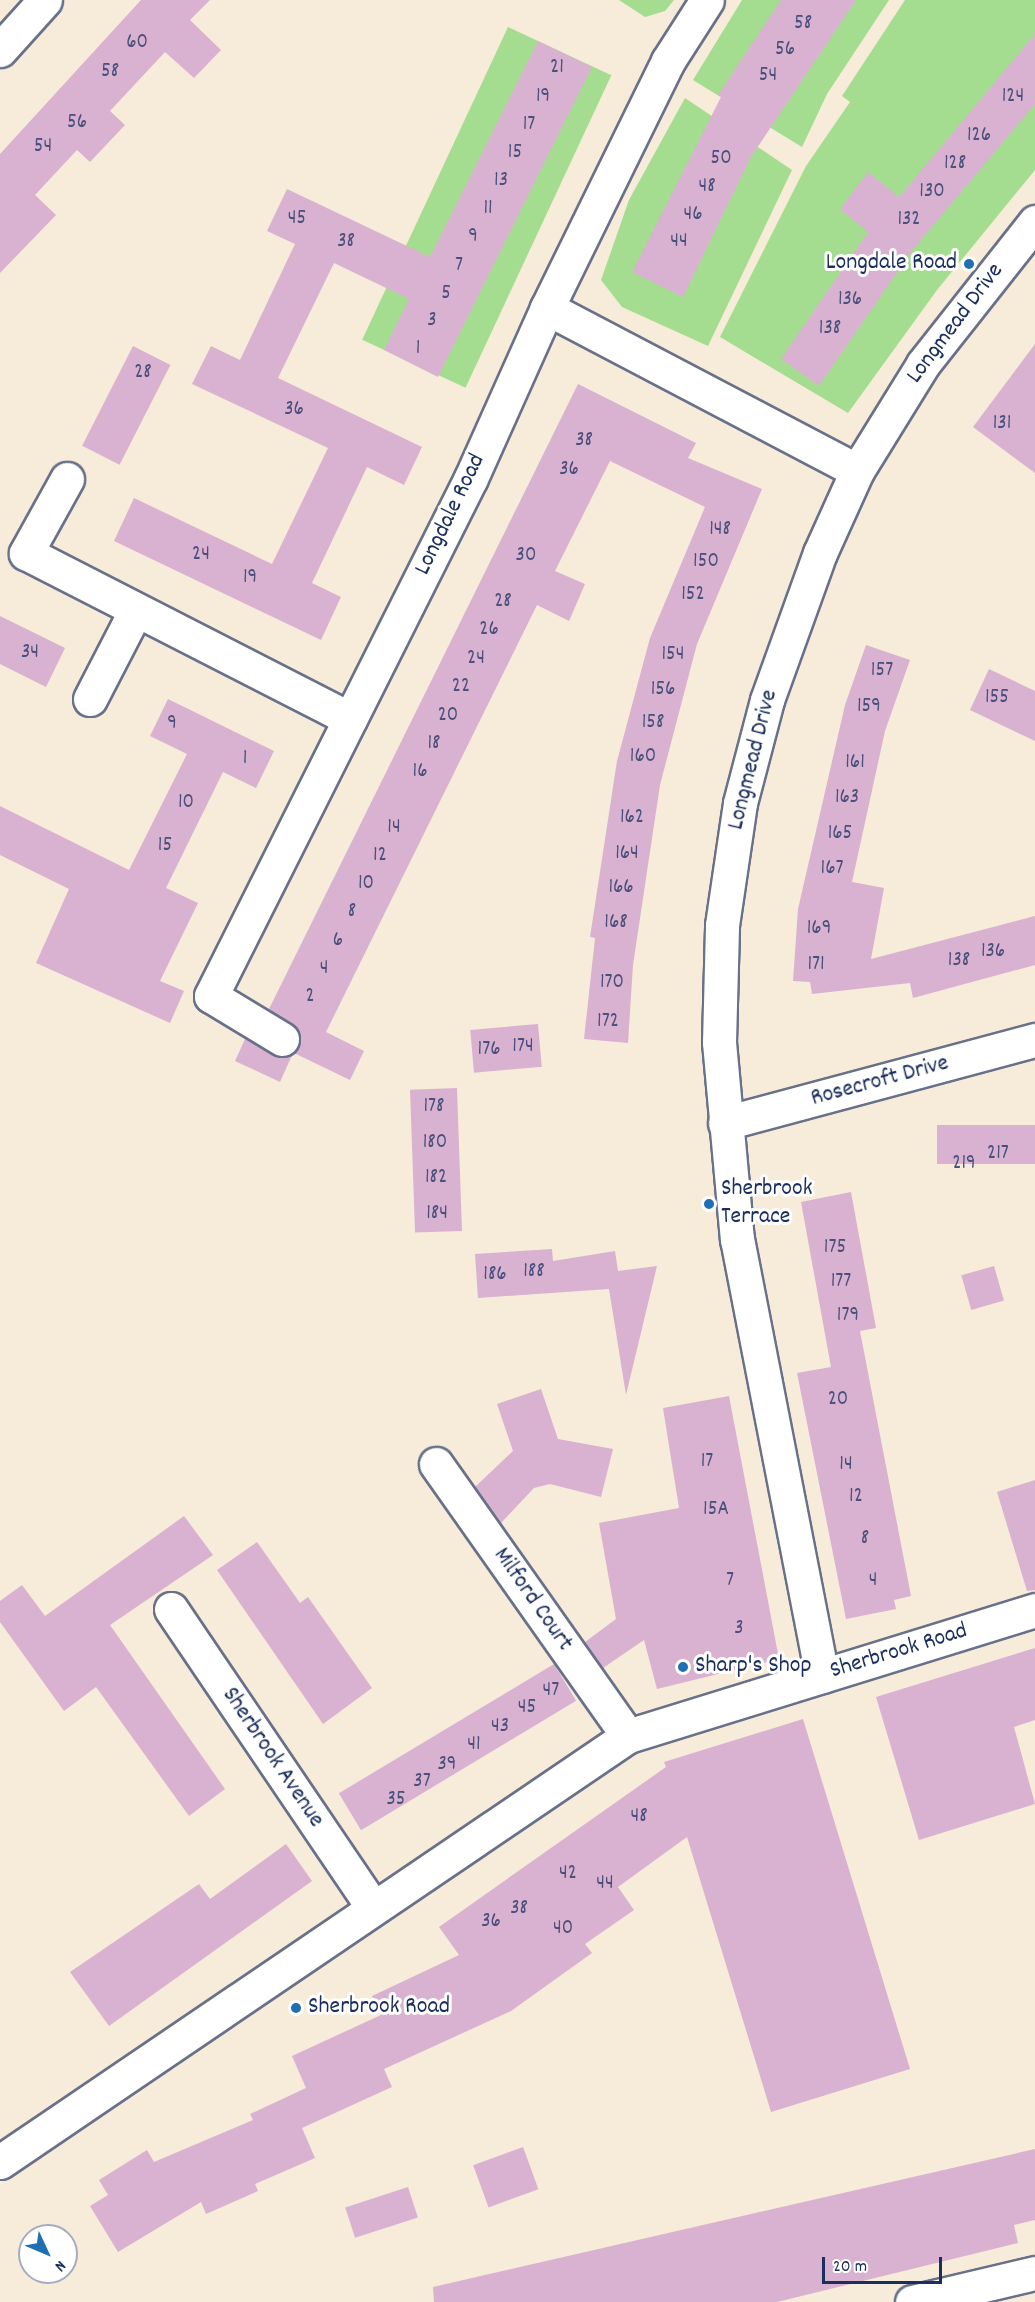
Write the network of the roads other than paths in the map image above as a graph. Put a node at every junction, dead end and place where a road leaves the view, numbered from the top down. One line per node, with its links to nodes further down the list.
1 (45, 0): 3 (street)
2 (707, 0): 5 (street, Longdale Road)
3 (0, 50)
4 (1035, 222): 6 (street, Longmead Drive)
5 (547, 308): 6 (street); 10 (street, Longdale Road)
6 (857, 471): 13 (street, Longmead Drive)
7 (67, 479): 8 (street)
8 (136, 610): 9 (street); 10 (street)
9 (90, 699)
10 (350, 719): 11 (street, Longdale Road)
11 (282, 1039)
12 (1035, 1040): 13 (street, Rosecroft Drive)
13 (725, 1123): 17 (street, Longmead Drive)
14 (436, 1464): 18 (street, Milford Court)
15 (171, 1609): 19 (street, Sherbrook Avenue)
16 (1035, 1610): 17 (street, Sherbrook Road)
17 (822, 1676): 18 (street, Sherbrook Road)
18 (628, 1736): 19 (street, Sherbrook Road)
19 (372, 1906): 20 (street, Sherbrook Road)
20 (0, 2162)
21 (1035, 2273): 22 (street)
22 (912, 2302)

